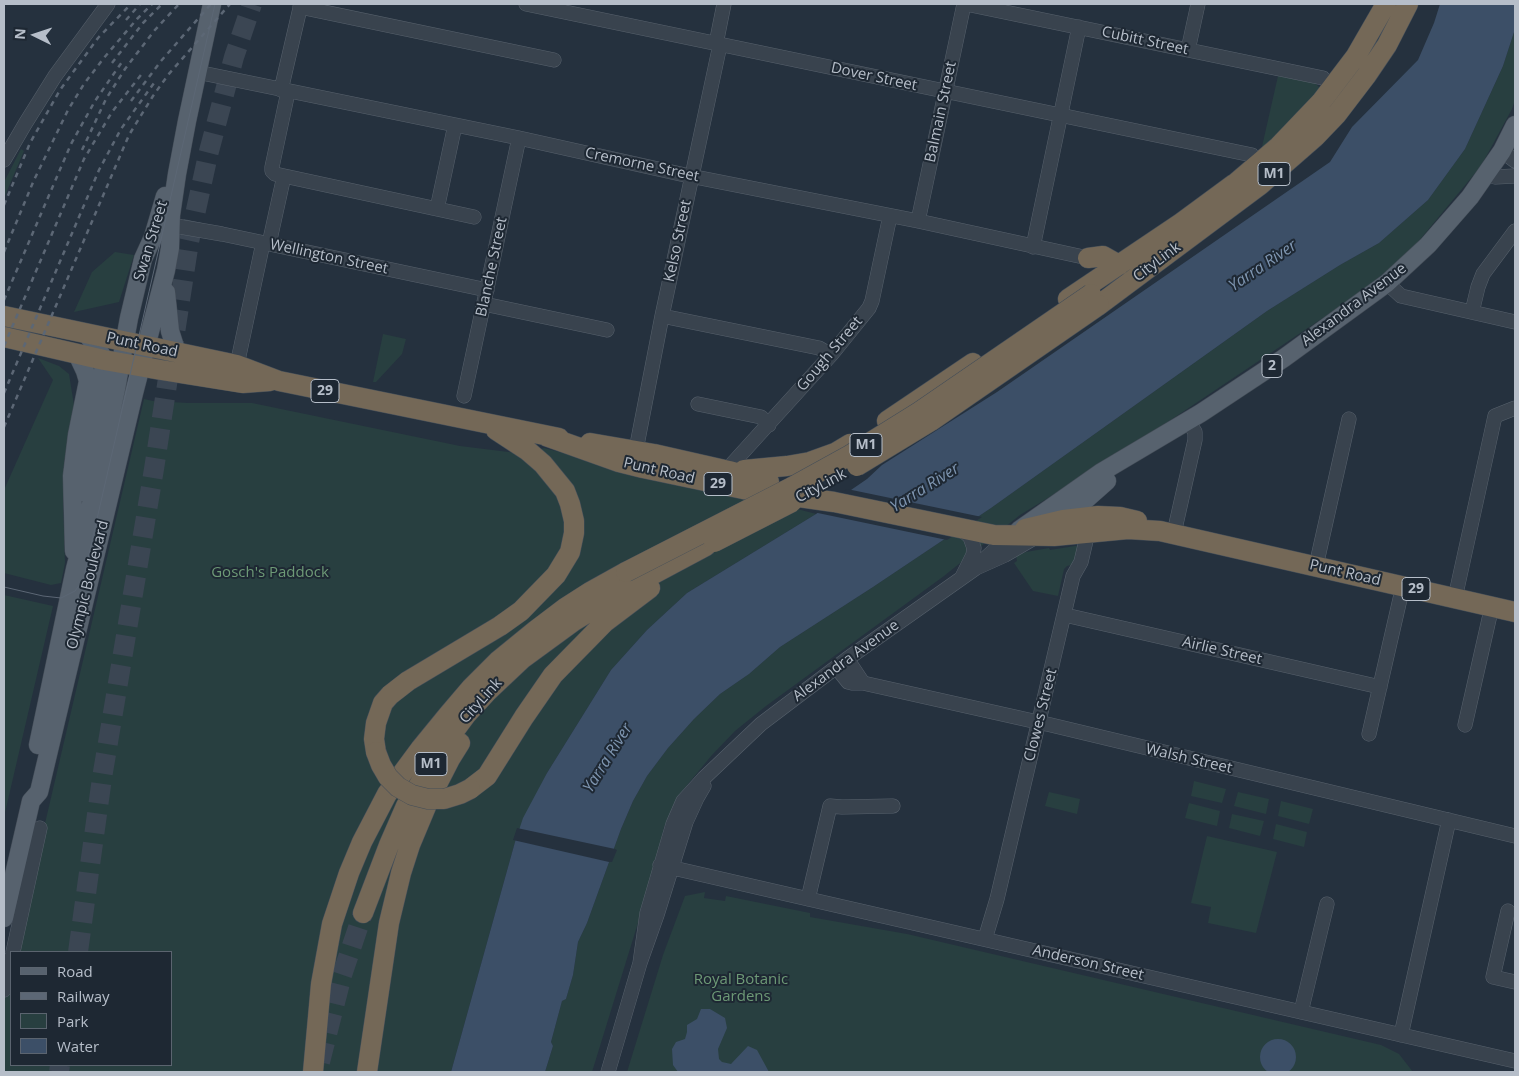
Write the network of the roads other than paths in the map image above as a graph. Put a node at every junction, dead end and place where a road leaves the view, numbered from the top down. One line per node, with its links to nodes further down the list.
1 (108, 4): 25 (street)
2 (212, 4): 14 (main road, Swan Street)
3 (526, 4): 11 (street, Dover Street)
4 (724, 4): 11 (street, Kelso Street)
5 (965, 4): 10 (street, Cubitt Street); 17 (street, Balmain Street)
6 (1198, 4): 12 (street)
7 (1386, 4): 30 (highway, M1)
8 (1408, 4): 44 (highway, CityLink / M1)
9 (300, 5): 13 (street); 16 (street)
10 (1079, 27): 12 (street, Cubitt Street); 18 (street)
11 (720, 45): 17 (street, Dover Street); 28 (street, Kelso Street)
12 (1188, 50): 15 (street, Cubitt Street)
13 (554, 60)
14 (197, 72): 16 (street, Cremorne Street); 19 (main road, Swan Street)
15 (1323, 78)
16 (285, 91): 21 (street, Cremorne Street); 27 (street)
17 (946, 91): 18 (street, Dover Street); 34 (street, Balmain Street)
18 (1060, 116): 23 (street, Dover Street); 38 (street)
19 (187, 121): 35 (main road, Swan Street); 52 (main road, Swan Street)
20 (1515, 125): 24 (main road, Alexandra Avenue / 2)
21 (455, 126): 22 (street, Cremorne Street); 31 (street)
22 (519, 138): 28 (street, Cremorne Street); 43 (street, Blanche Street)
23 (1252, 156)
24 (1508, 156): 26 (main road, Alexandra Avenue / 2)
25 (4, 160)
26 (1486, 174): 29 (street); 42 (main road, Alexandra Avenue / 2)
27 (284, 176): 31 (street); 37 (street)
28 (692, 176): 32 (street, Cremorne Street); 47 (street, Kelso Street)
29 (1515, 176)
30 (1234, 184): 40 (highway); 44 (highway, M1)
31 (437, 209): 33 (street)
32 (890, 216): 34 (street, Cremorne Street); 56 (street, Gough Street)
33 (474, 217)
34 (918, 221): 38 (street, Cremorne Street)
35 (170, 225): 37 (street, Wellington Street); 41 (main road, Swan Street)
36 (1515, 231): 45 (street)
37 (266, 244): 43 (street, Wellington Street); 58 (street)
38 (1033, 247): 39 (street, Cremorne Street)
39 (1088, 258): 40 (highway)
40 (1119, 265): 70 (highway)
41 (166, 272): 53 (main road, Swan Street); 54 (main road)
42 (1387, 283): 45 (street); 64 (main road, Alexandra Avenue / 2)
43 (485, 297): 49 (street, Wellington Street); 60 (street, Blanche Street)
44 (1095, 299): 82 (highway, M1, bridge); 82 (highway, CityLink / M1, bridge)
45 (1472, 312): 48 (street)
46 (4, 316): 50 (highway, Punt Road / 29)
47 (662, 316): 56 (street); 69 (street, Kelso Street)
48 (1515, 322)
49 (607, 330)
50 (86, 333): 52 (highway, Punt Road / 29); 57 (main road)
51 (4, 337): 55 (highway, Punt Road / 29)
52 (125, 341): 53 (highway, Punt Road / 29); 57 (main road, Swan Street)
53 (147, 346): 54 (highway, Punt Road / 29); 57 (main road, Swan Street)
54 (177, 353): 58 (highway, Punt Road / 29)
55 (77, 354): 57 (highway, Punt Road / 29); 72 (main road)
56 (832, 355): 66 (street, Gough Street)
57 (122, 363): 59 (highway, Punt Road / 29); 74 (main road, Olympic Boulevard)
58 (238, 365): 59 (highway, Punt Road / 29)
59 (279, 381): 65 (highway, Punt Road / 29)
60 (464, 396)
61 (698, 404): 66 (street)
62 (1515, 408): 84 (street)
63 (1349, 418): 78 (street)
64 (1188, 420): 68 (main road, Alexandra Avenue / 2); 77 (street)
65 (486, 424): 67 (highway, Punt Road / 29); 82 (highway, bridge)
66 (769, 425): 70 (street, Gough Street)
67 (546, 436): 69 (highway, Punt Road / 29); 71 (highway, Punt Road / 29)
68 (1153, 442): 73 (main road, Alexandra Avenue / 2); 76 (main road, Alexandra Avenue / 2)
69 (636, 450): 70 (highway, Punt Road / 29)
70 (729, 471): 71 (highway, Punt Road / 29)
71 (824, 500): 76 (highway, Punt Road / 29)
72 (72, 514): 74 (main road); 80 (main road)
73 (1063, 520): 76 (highway, Alexandra Avenue / 2); 77 (highway, Punt Road / 29)
74 (95, 526): 80 (main road, Olympic Boulevard); 94 (main road, Olympic Boulevard)
75 (1088, 532): 76 (highway, Punt Road / 29); 77 (highway, Punt Road / 29); 87 (street, Clowes Street)
76 (993, 533): 79 (street, Alexandra Avenue / 2); 79 (street, Alexandra Avenue / 2); 81 (street)
77 (1174, 533): 78 (highway, Punt Road / 29)
78 (1316, 566): 83 (highway, Punt Road / 29)
79 (976, 568): 81 (street, Alexandra Avenue / 2)
80 (75, 569): 94 (main road, Olympic Boulevard)
81 (962, 578): 89 (street, Alexandra Avenue / 2)
82 (633, 584): 88 (highway, CityLink / M1); 113 (highway, M1)
83 (1403, 586): 84 (highway, Punt Road / 29); 90 (street)
84 (1455, 598): 85 (highway, Punt Road / 29)
85 (1492, 606): 86 (highway, Punt Road / 29); 92 (street)
86 (1515, 612)
87 (1064, 615): 90 (street, Airlie Street); 91 (street, Clowes Street)
88 (542, 643): 103 (highway, CityLink / M1); 114 (highway)
89 (842, 663): 91 (street, Walsh Street); 99 (street, Alexandra Avenue / 2)
90 (1380, 687): 93 (street)
91 (1039, 723): 96 (street, Walsh Street); 105 (street, Clowes Street)
92 (1465, 726)
93 (1370, 734)
94 (31, 801): 104 (main road, Olympic Boulevard)
95 (893, 806): 100 (street)
96 (1449, 820): 98 (street, Walsh Street); 111 (street)
97 (40, 828): 106 (street)
98 (1515, 836)
99 (666, 867): 100 (street, Anderson Street); 115 (street, Alexandra Avenue / 2)
100 (808, 899): 105 (street, Anderson Street)
101 (1327, 904): 110 (street)
102 (1508, 911): 108 (street)
103 (363, 913)
104 (4, 918)
105 (989, 940): 110 (street, Anderson Street)
106 (12, 951)
107 (10, 963): 109 (street)
108 (1515, 982)
109 (4, 990)
110 (1301, 1012): 111 (street, Anderson Street)
111 (1401, 1035): 112 (street, Anderson Street)
112 (1515, 1061)
113 (313, 1072)
114 (367, 1072)
115 (608, 1072)

